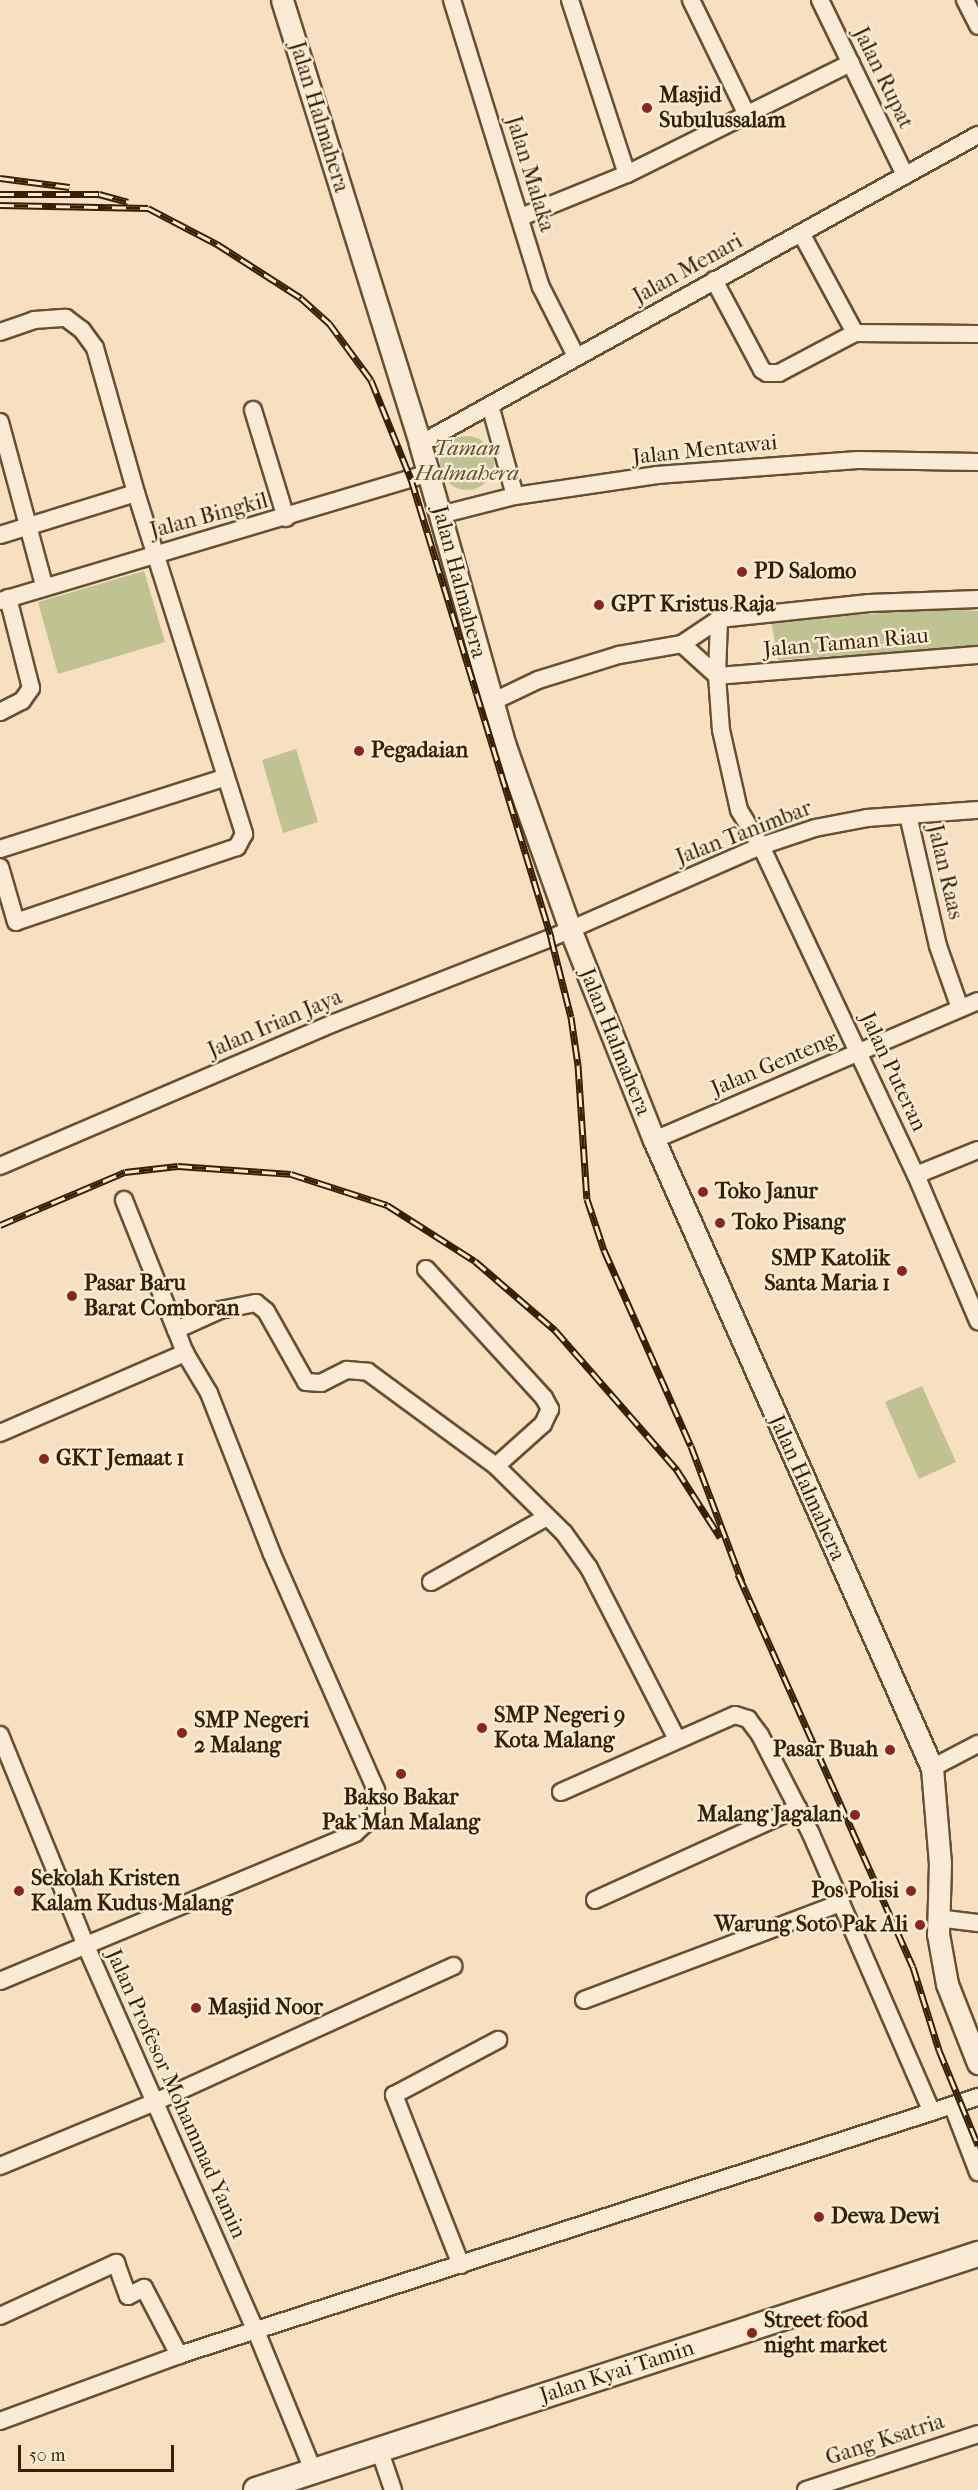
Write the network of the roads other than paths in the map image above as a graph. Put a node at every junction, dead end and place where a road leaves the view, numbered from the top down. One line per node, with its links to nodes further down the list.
1 (282, 0): 23 (street, Jalan Halmahera)
2 (452, 0): 13 (street, Jalan Malaka)
3 (570, 0): 11 (street)
4 (691, 0): 9 (street)
5 (820, 0): 8 (street, Jalan Rupat)
6 (965, 0): 7 (street)
7 (978, 26)
8 (851, 63): 9 (street); 12 (street, Jalan Rupat)
9 (747, 115): 11 (street)
10 (978, 135): 12 (street, Jalan Menari)
11 (627, 174): 13 (street)
12 (905, 175): 14 (street, Jalan Menari)
13 (521, 217): 19 (street, Jalan Malaka)
14 (801, 233): 15 (street, Jalan Menari); 17 (street)
15 (714, 280): 17 (street); 19 (street, Jalan Menari)
16 (0, 332): 26 (street)
17 (855, 333): 18 (street)
18 (978, 334)
19 (576, 356): 20 (street, Jalan Menari)
20 (490, 405): 23 (street, Jalan Menari); 27 (street)
21 (254, 410): 29 (street)
22 (0, 422): 30 (street)
23 (420, 444): 25 (street, Jalan Halmahera)
24 (978, 462): 27 (street, Jalan Mentawai)
25 (429, 473): 28 (street, Jalan Halmahera); 29 (street, Jalan Bingkil)
26 (136, 493): 30 (street); 32 (street)
27 (515, 496): 28 (street, Jalan Mentawai)
28 (440, 515): 40 (street, Jalan Halmahera)
29 (286, 518): 32 (street, Jalan Bingkil)
30 (27, 528): 31 (street); 33 (street)
31 (0, 535)
32 (154, 554): 33 (street, Jalan Bingkil); 42 (street)
33 (44, 585): 34 (street, Jalan Bingkil)
34 (4, 599): 41 (street)
35 (978, 599): 36 (street, Jalan Taman Riau)
36 (719, 619): 37 (street, Jalan Taman Riau); 39 (street)
37 (682, 644): 39 (street); 40 (street, Jalan Taman Riau)
38 (978, 655): 39 (street, Jalan Taman Riau)
39 (717, 676): 45 (street, Jalan Puteran)
40 (492, 702): 50 (street, Jalan Halmahera)
41 (0, 712)
42 (224, 778): 46 (street); 48 (street)
43 (978, 810): 44 (street, Jalan Tanimbar)
44 (908, 815): 45 (street, Jalan Tanimbar); 52 (street, Jalan Raas)
45 (761, 846): 50 (street, Jalan Tanimbar); 53 (street, Jalan Puteran)
46 (0, 849)
47 (0, 867): 48 (street)
48 (16, 922): 49 (street)
49 (0, 929)
50 (570, 929): 54 (street, Jalan Halmahera); 56 (street, Jalan Irian Jaya)
51 (978, 1001): 52 (street, Jalan Genteng)
52 (960, 1008): 53 (street, Jalan Genteng)
53 (858, 1052): 54 (street, Jalan Genteng); 57 (street, Jalan Puteran)
54 (654, 1140): 70 (street, Jalan Halmahera)
55 (978, 1150): 57 (street)
56 (0, 1166)
57 (916, 1175): 60 (street, Jalan Puteran)
58 (124, 1200): 61 (street)
59 (426, 1269): 64 (street)
60 (976, 1311)
61 (176, 1330): 62 (street); 64 (street)
62 (185, 1353): 63 (street); 77 (street)
63 (0, 1433)
64 (496, 1466): 65 (street)
65 (547, 1517): 66 (street); 68 (street)
66 (431, 1582)
67 (0, 1735): 77 (street, Jalan Profesor Mohammad Yamin)
68 (677, 1739): 71 (street); 72 (street)
69 (978, 1744): 70 (street)
70 (932, 1768): 75 (street, Jalan Halmahera)
71 (561, 1792)
72 (798, 1808): 73 (street); 74 (street)
73 (595, 1900)
74 (841, 1903): 80 (street); 86 (street)
75 (937, 1918): 76 (street); 82 (street, Jalan Halmahera)
76 (978, 1923)
77 (86, 1946): 79 (street); 84 (street, Jalan Profesor Mohammad Yamin)
78 (454, 1966): 84 (street)
79 (0, 1981)
80 (584, 2000)
81 (498, 2040): 90 (street)
82 (978, 2063)
83 (978, 2097): 85 (street)
84 (155, 2102): 87 (street); 92 (street, Jalan Profesor Mohammad Yamin)
85 (953, 2107): 86 (street); 88 (street)
86 (932, 2112): 90 (street)
87 (0, 2166)
88 (978, 2172)
89 (978, 2254): 96 (main road, Jalan Kyai Tamin)
90 (460, 2265): 92 (street)
91 (0, 2316): 93 (street)
92 (256, 2331): 93 (street); 97 (street, Jalan Profesor Mohammad Yamin)
93 (179, 2355): 94 (street)
94 (0, 2421)
95 (978, 2433): 100 (street, Gang Ksatria)
96 (379, 2449): 97 (main road, Jalan Kyai Tamin); 99 (street)
97 (313, 2470): 98 (main road, Jalan Kyai Tamin)
98 (256, 2490)
99 (393, 2490)
100 (806, 2490)

